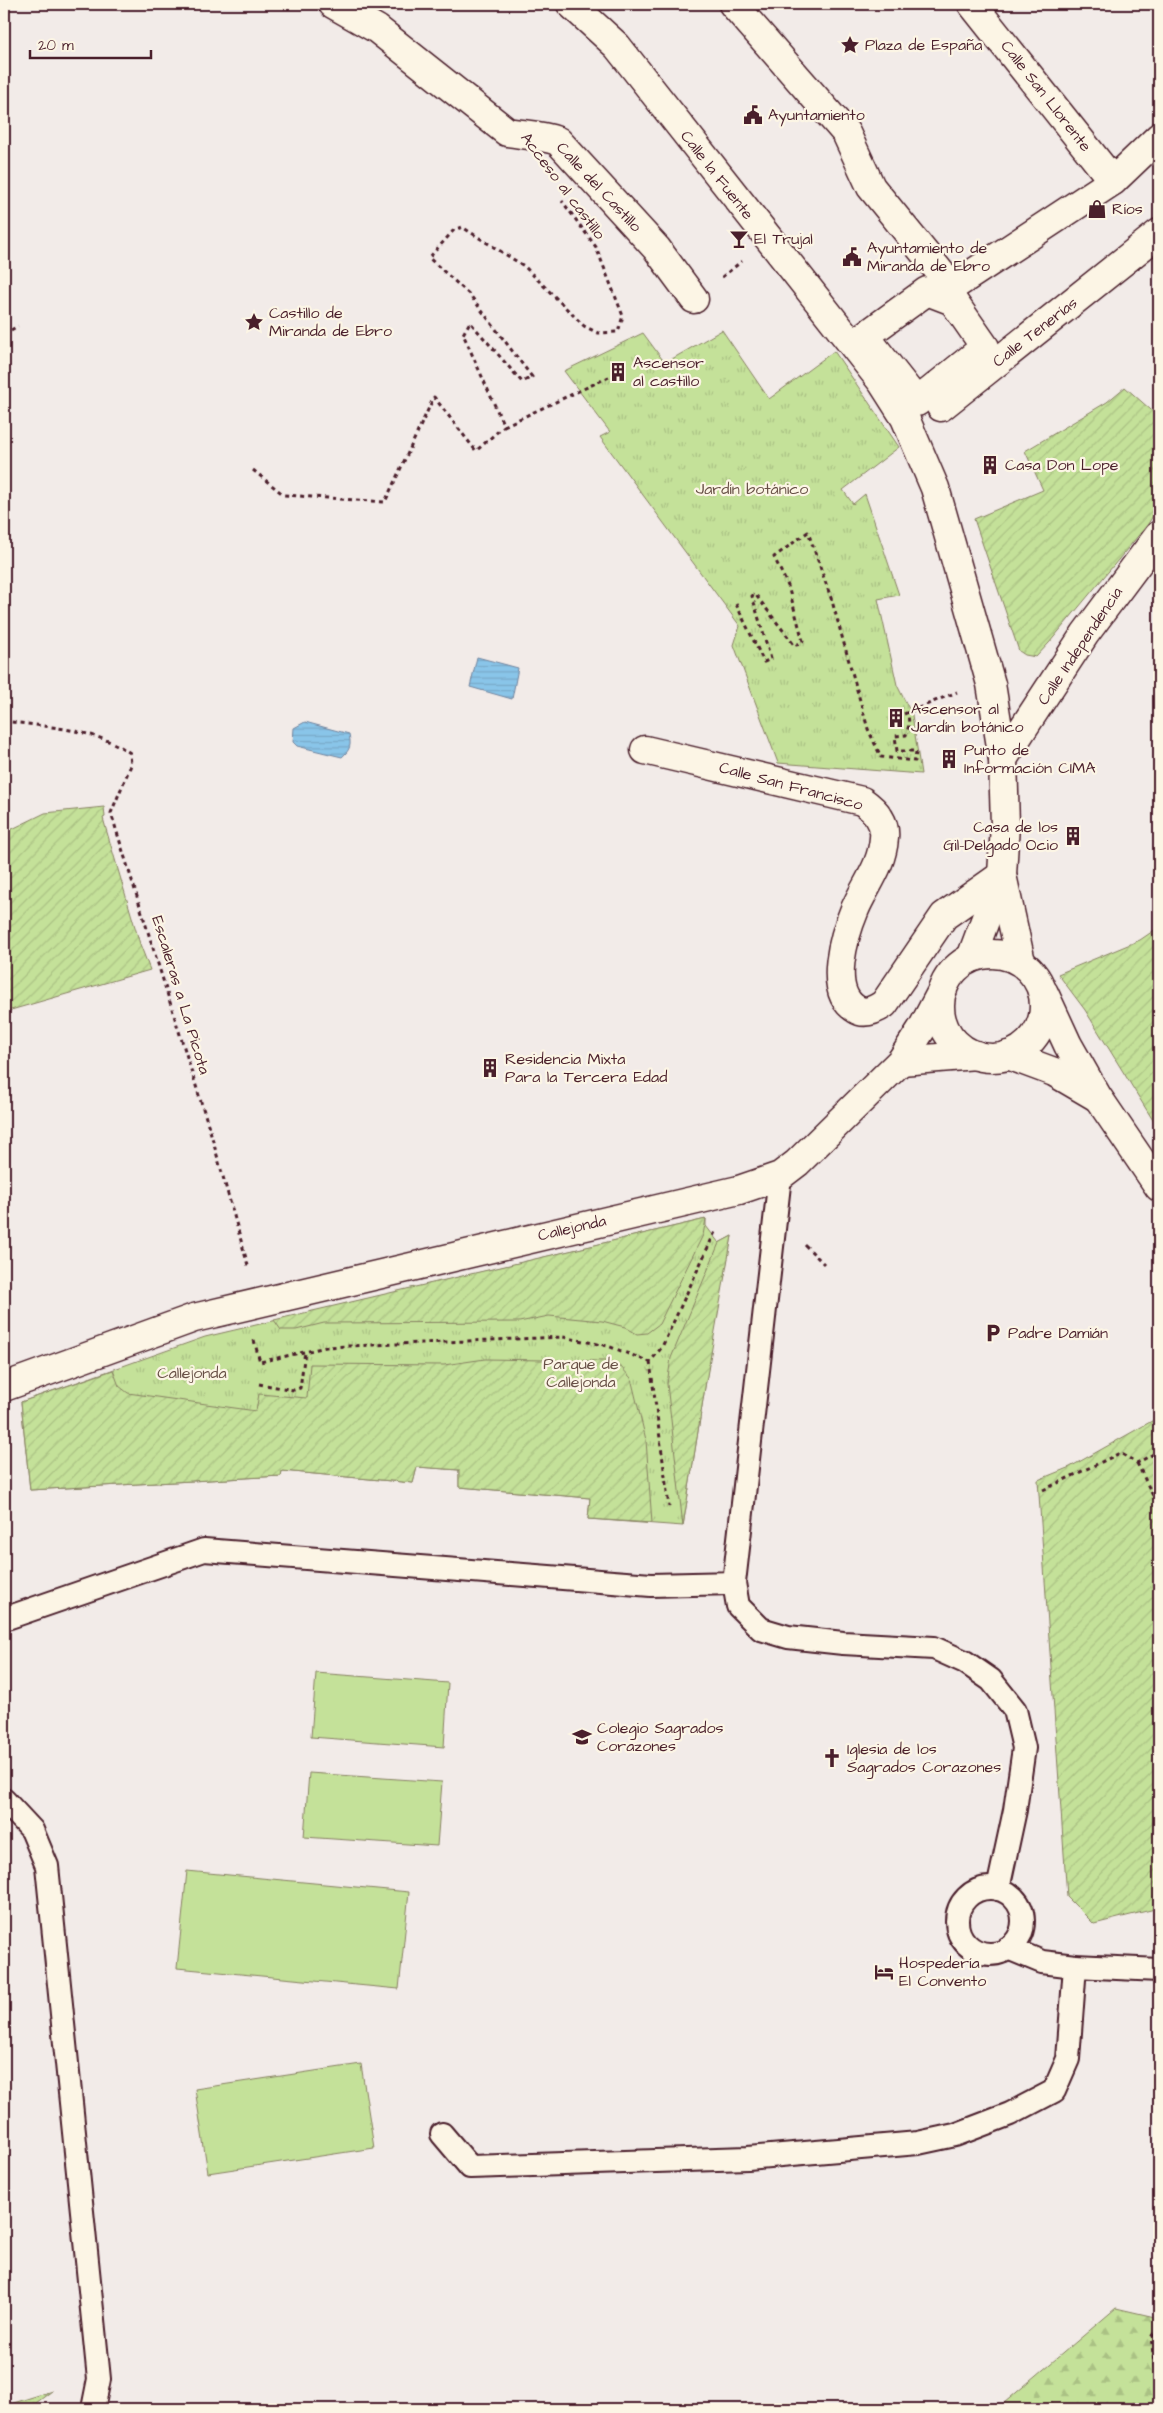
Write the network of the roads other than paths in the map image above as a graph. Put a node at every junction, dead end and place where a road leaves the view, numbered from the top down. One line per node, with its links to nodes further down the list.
1 (333, 4): 9 (street, Calle del Castillo)
2 (571, 4): 10 (street, Calle la Fuente)
3 (733, 4): 8 (street)
4 (975, 7): 6 (street, Calle San Llorente)
5 (1159, 137): 6 (street)
6 (1113, 181): 8 (street)
7 (1159, 233): 10 (street, Calle Tenerías)
8 (946, 291): 10 (street); 10 (street)
9 (694, 299)
10 (908, 413): 12 (street)
11 (1159, 535): 13 (street, Calle Independencia)
12 (991, 684): 13 (street); 15 (street)
13 (1049, 690): 15 (street, Calle Independencia)
14 (645, 750): 16 (street, Calle San Francisco)
15 (1003, 759): 16 (street)
16 (1002, 875): 17 (street); 18 (street)
17 (971, 958): 18 (street); 19 (street, Callejonda)
18 (1030, 971): 21 (street); 23 (street)
19 (943, 989): 20 (street); 22 (street, Callejonda)
20 (976, 1055): 21 (street); 22 (street)
21 (1008, 1055): 23 (street)
22 (901, 1061): 24 (street, Callejonda)
23 (1097, 1096): 25 (street)
24 (780, 1176): 26 (street, Callejonda); 27 (lane)
25 (1159, 1187)
26 (4, 1387)
27 (734, 1583): 28 (lane); 30 (lane)
28 (4, 1619)
29 (4, 1800): 35 (lane)
30 (998, 1889): 31 (lane); 31 (lane)
31 (1008, 1948): 32 (lane)
32 (1075, 1966): 33 (lane); 34 (lane)
33 (1159, 1970)
34 (442, 2134)
35 (93, 2409)

